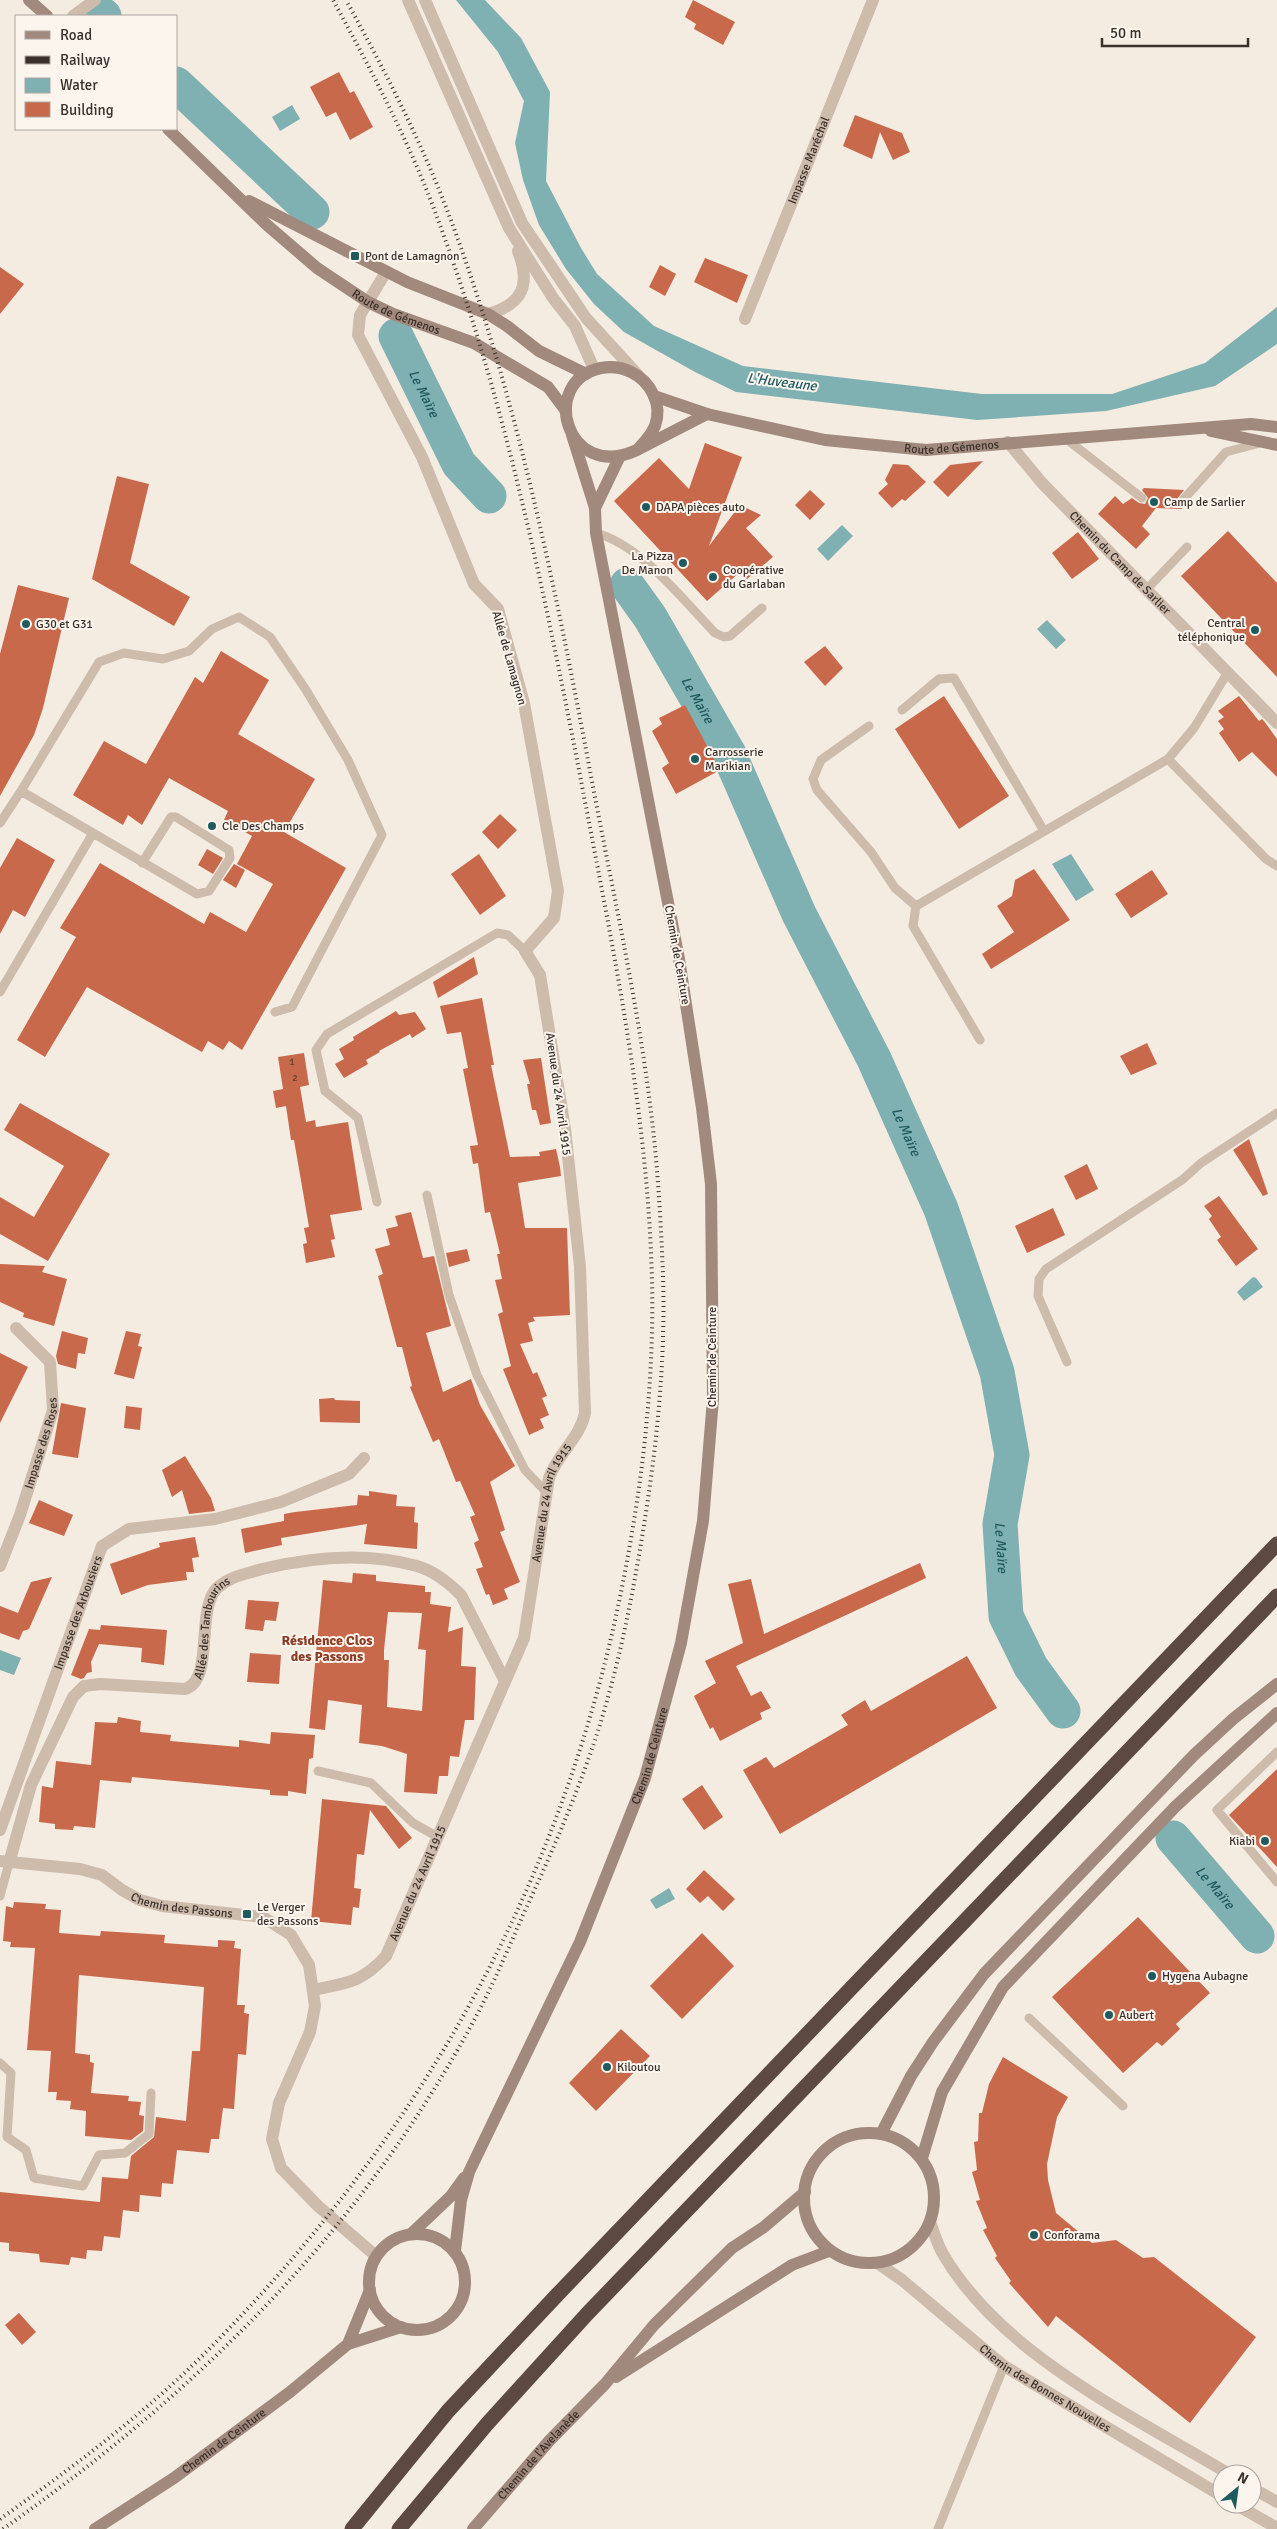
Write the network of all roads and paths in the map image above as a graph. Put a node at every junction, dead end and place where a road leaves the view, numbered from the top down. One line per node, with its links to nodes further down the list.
1 (29, 0): 6 (main road)
2 (94, 0): 7 (street)
3 (408, 0): 11 (street)
4 (873, 0): 16 (street, Impasse Maréchal)
5 (425, 2): 10 (street)
6 (46, 15)
7 (74, 15)
8 (169, 130): 9 (main road, Route de Gémenos)
9 (238, 195): 13 (main road, Route de Gémenos); 14 (main road, Route de Gémenos)
10 (511, 197): 11 (street); 18 (street)
11 (498, 202): 12 (street)
12 (509, 228): 15 (street); 17 (street)
13 (386, 272): 14 (street, Allée de Lamagnon); 15 (main road, Route de Gémenos)
14 (368, 302): 20 (main road, Route de Gémenos); 50 (street, Allée de Lamagnon)
15 (488, 314): 17 (main road, Route de Gémenos)
16 (745, 319)
17 (590, 372): 18 (main road); 20 (main road)
18 (638, 375): 19 (main road)
19 (654, 396): 21 (main road, Route de Gémenos); 29 (main road)
20 (566, 411): 24 (main road)
21 (707, 414): 26 (main road, Route de Gémenos); 29 (main road)
22 (1277, 426): 23 (main road, Route de Gémenos)
23 (1199, 428): 25 (main road, Route de Gémenos); 27 (main road, Route de Gémenos)
24 (572, 435): 30 (main road); 33 (main road, Chemin de Ceinture)
25 (1064, 438): 26 (main road, Route de Gémenos); 31 (lane)
26 (1008, 442): 36 (street, Chemin du Camp de Sarlier)
27 (1260, 443): 28 (main road, Route de Gémenos); 32 (lane)
28 (1277, 445)
29 (637, 450): 30 (main road)
30 (619, 458): 33 (main road, Chemin de Ceinture)
31 (1142, 498)
32 (1183, 500)
33 (595, 508): 34 (main road, Chemin de Ceinture)
34 (596, 533): 37 (lane); 82 (main road, Chemin de Ceinture)
35 (1187, 547): 36 (lane)
36 (1147, 589): 38 (street, Chemin du Camp de Sarlier)
37 (762, 608)
38 (1228, 672): 40 (street, Chemin du Camp de Sarlier); 42 (lane)
39 (902, 710): 45 (lane)
40 (1277, 723)
41 (869, 726): 49 (lane)
42 (1168, 759): 45 (lane); 48 (lane)
43 (21, 791): 44 (lane); 46 (lane); 52 (lane)
44 (0, 823)
45 (1044, 831): 49 (lane)
46 (93, 834): 47 (lane); 51 (lane)
47 (142, 862): 47 (lane)
48 (1277, 866)
49 (916, 906): 53 (lane)
50 (525, 951): 56 (lane); 60 (street, Avenue du 24 Avril 1915)
51 (0, 992)
52 (275, 1012)
53 (980, 1040)
54 (1277, 1113): 58 (lane)
55 (427, 1195): 60 (lane)
56 (377, 1202)
57 (16, 1328): 61 (street, Impasse des Roses)
58 (1067, 1362)
59 (364, 1458): 70 (street, Impasse des Arbousiers)
60 (547, 1493): 65 (street, Avenue du 24 Avril 1915)
61 (4, 1542): 63 (street, Impasse des Roses)
62 (1277, 1543): 102 (highway)
63 (0, 1566)
64 (1277, 1596): 103 (highway)
65 (505, 1681): 71 (street, Avenue du 24 Avril 1915); 72 (street, Allée des Tambourins)
66 (1277, 1684): 80 (main road)
67 (1277, 1712): 81 (main road)
68 (1277, 1752): 73 (lane)
69 (318, 1771): 71 (lane)
70 (0, 1830)
71 (438, 1837): 75 (street, Avenue du 24 Avril 1915)
72 (4, 1862): 74 (lane); 75 (street, Chemin des Passons)
73 (1277, 1882)
74 (0, 1896)
75 (313, 1990): 88 (street, Chemin des Passons)
76 (1029, 2018): 79 (lane)
77 (0, 2063): 78 (lane)
78 (152, 2093)
79 (1123, 2106)
80 (881, 2134): 81 (main road); 83 (main road)
81 (922, 2158): 84 (main road)
82 (469, 2172): 85 (main road, Chemin de Ceinture); 87 (main road, Chemin de Ceinture)
83 (805, 2192): 86 (main road); 94 (main road)
84 (930, 2222): 89 (main road); 95 (street, Chemin des Bonnes Nouvelles)
85 (412, 2233): 87 (main road); 88 (main road)
86 (829, 2250): 89 (main road); 94 (main road)
87 (455, 2251): 91 (main road)
88 (376, 2256): 90 (main road)
89 (879, 2264): 93 (street, Chemin des Bonnes Nouvelles)
90 (370, 2290): 91 (main road); 92 (main road, Chemin de Ceinture)
91 (401, 2327): 92 (main road, Chemin de Ceinture)
92 (348, 2344): 101 (main road, Chemin de Ceinture)
93 (1004, 2366): 96 (street, Chemin des Bonnes Nouvelles); 105 (lane)
94 (605, 2384): 104 (main road, Chemin de l'Avelanède)
95 (1212, 2464)
96 (1212, 2490)
97 (1262, 2494): 98 (street)
98 (1277, 2502)
99 (1253, 2514): 100 (street)
100 (1277, 2528)
101 (94, 2529)
102 (352, 2529)
103 (399, 2529)
104 (473, 2529)
105 (938, 2529)

